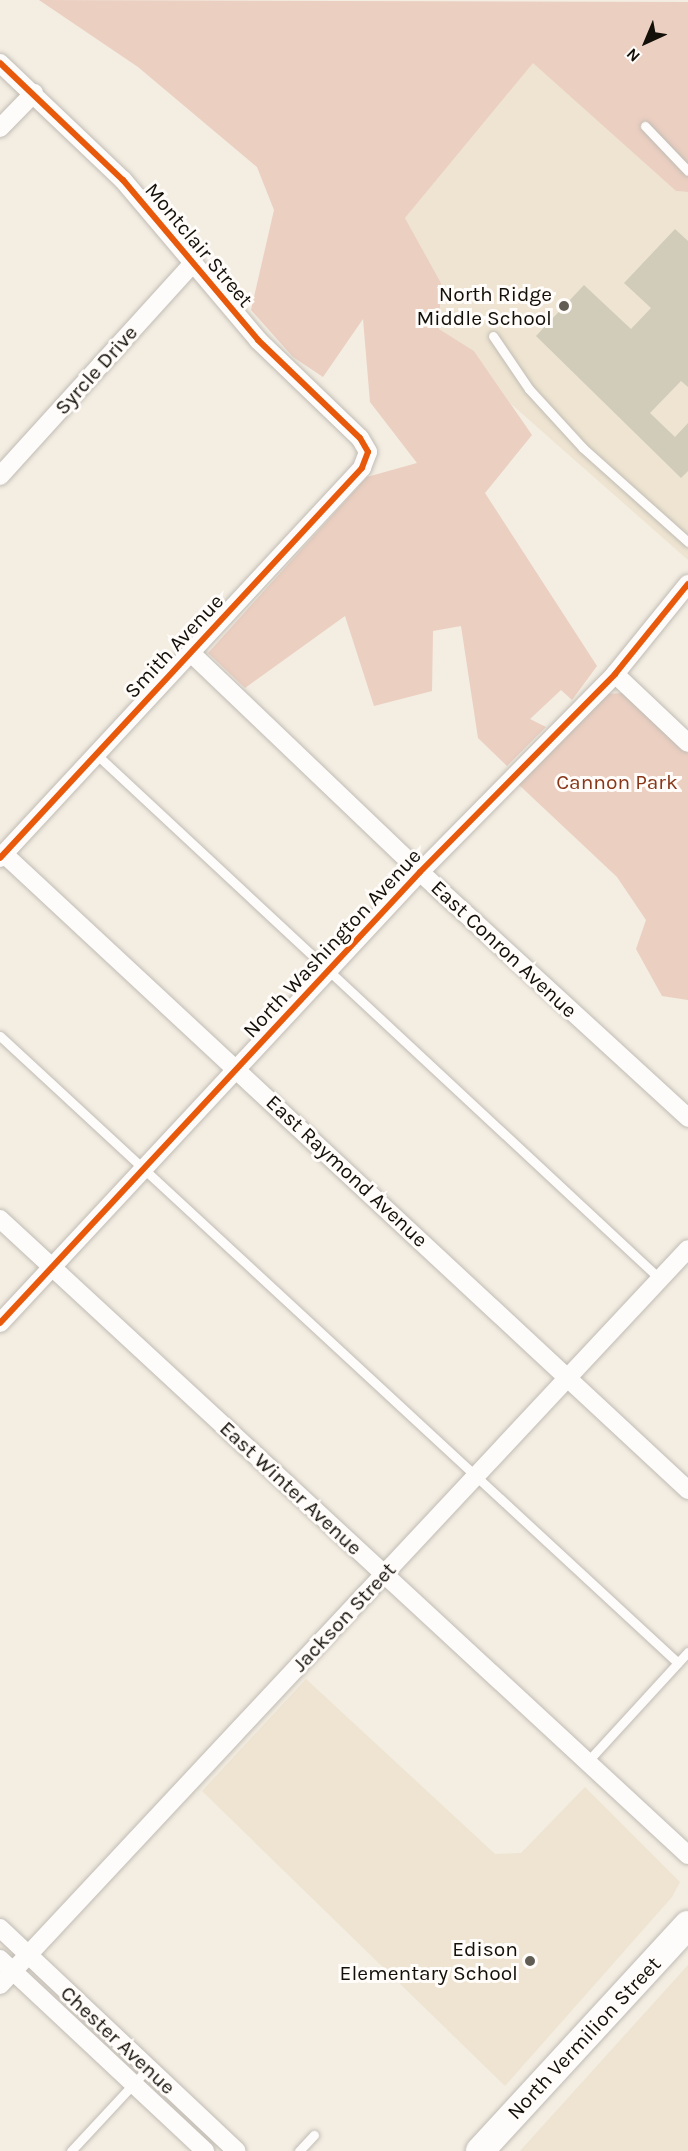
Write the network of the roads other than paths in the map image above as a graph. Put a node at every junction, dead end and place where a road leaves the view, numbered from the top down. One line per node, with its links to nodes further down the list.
1 (0, 63): 2 (street, Montclair Street)
2 (34, 93): 4 (street); 6 (street, Montclair Street)
3 (645, 126): 5 (lane)
4 (0, 128)
5 (688, 171)
6 (193, 263): 8 (street, Montclair Street); 9 (street, Syrcle Drive)
7 (493, 336): 10 (lane)
8 (368, 452): 12 (street, Smith Avenue)
9 (0, 476)
10 (688, 542)
11 (688, 584): 13 (street, North Washington Avenue)
12 (190, 653): 15 (street, Smith Avenue); 17 (street, East Conron Avenue)
13 (615, 674): 14 (street); 17 (street, North Washington Avenue)
14 (688, 743)
15 (96, 754): 16 (street, Smith Avenue); 18 (lane)
16 (2, 856): 20 (street, East Raymond Avenue)
17 (420, 872): 18 (street, North Washington Avenue); 21 (street, East Conron Avenue)
18 (331, 972): 20 (street, North Washington Avenue); 26 (lane)
19 (0, 1036): 22 (lane)
20 (237, 1068): 22 (street, North Washington Avenue); 28 (street, East Raymond Avenue)
21 (688, 1118)
22 (143, 1167): 25 (street, North Washington Avenue); 29 (lane)
23 (0, 1219): 25 (street, East Winter Avenue)
24 (688, 1249): 26 (street, Jackson Street)
25 (51, 1267): 27 (street, North Washington Avenue); 31 (street, East Winter Avenue)
26 (660, 1279): 28 (street, Jackson Street)
27 (0, 1323)
28 (567, 1378): 29 (street, Jackson Street); 30 (street, East Raymond Avenue)
29 (472, 1476): 31 (street, Jackson Street); 33 (lane)
30 (688, 1490)
31 (384, 1574): 34 (street, East Winter Avenue); 38 (street, Jackson Street)
32 (688, 1652): 33 (lane)
33 (678, 1663): 34 (lane)
34 (588, 1761): 35 (street, East Winter Avenue)
35 (688, 1855)
36 (688, 1925): 48 (main road, North Vermilion Street)
37 (0, 1928): 38 (street, Chester Avenue)
38 (28, 1955): 39 (street, Jackson Street); 41 (street, Chester Avenue)
39 (6, 1965): 40 (street, Jackson Street); 42 (street, Chester Avenue)
40 (0, 1985)
41 (148, 2068): 42 (lane); 44 (street, Chester Avenue)
42 (133, 2084): 45 (lane); 46 (street, Chester Avenue)
43 (314, 2135): 47 (lane)
44 (230, 2149)
45 (71, 2151)
46 (206, 2151)
47 (299, 2151)
48 (480, 2151)

